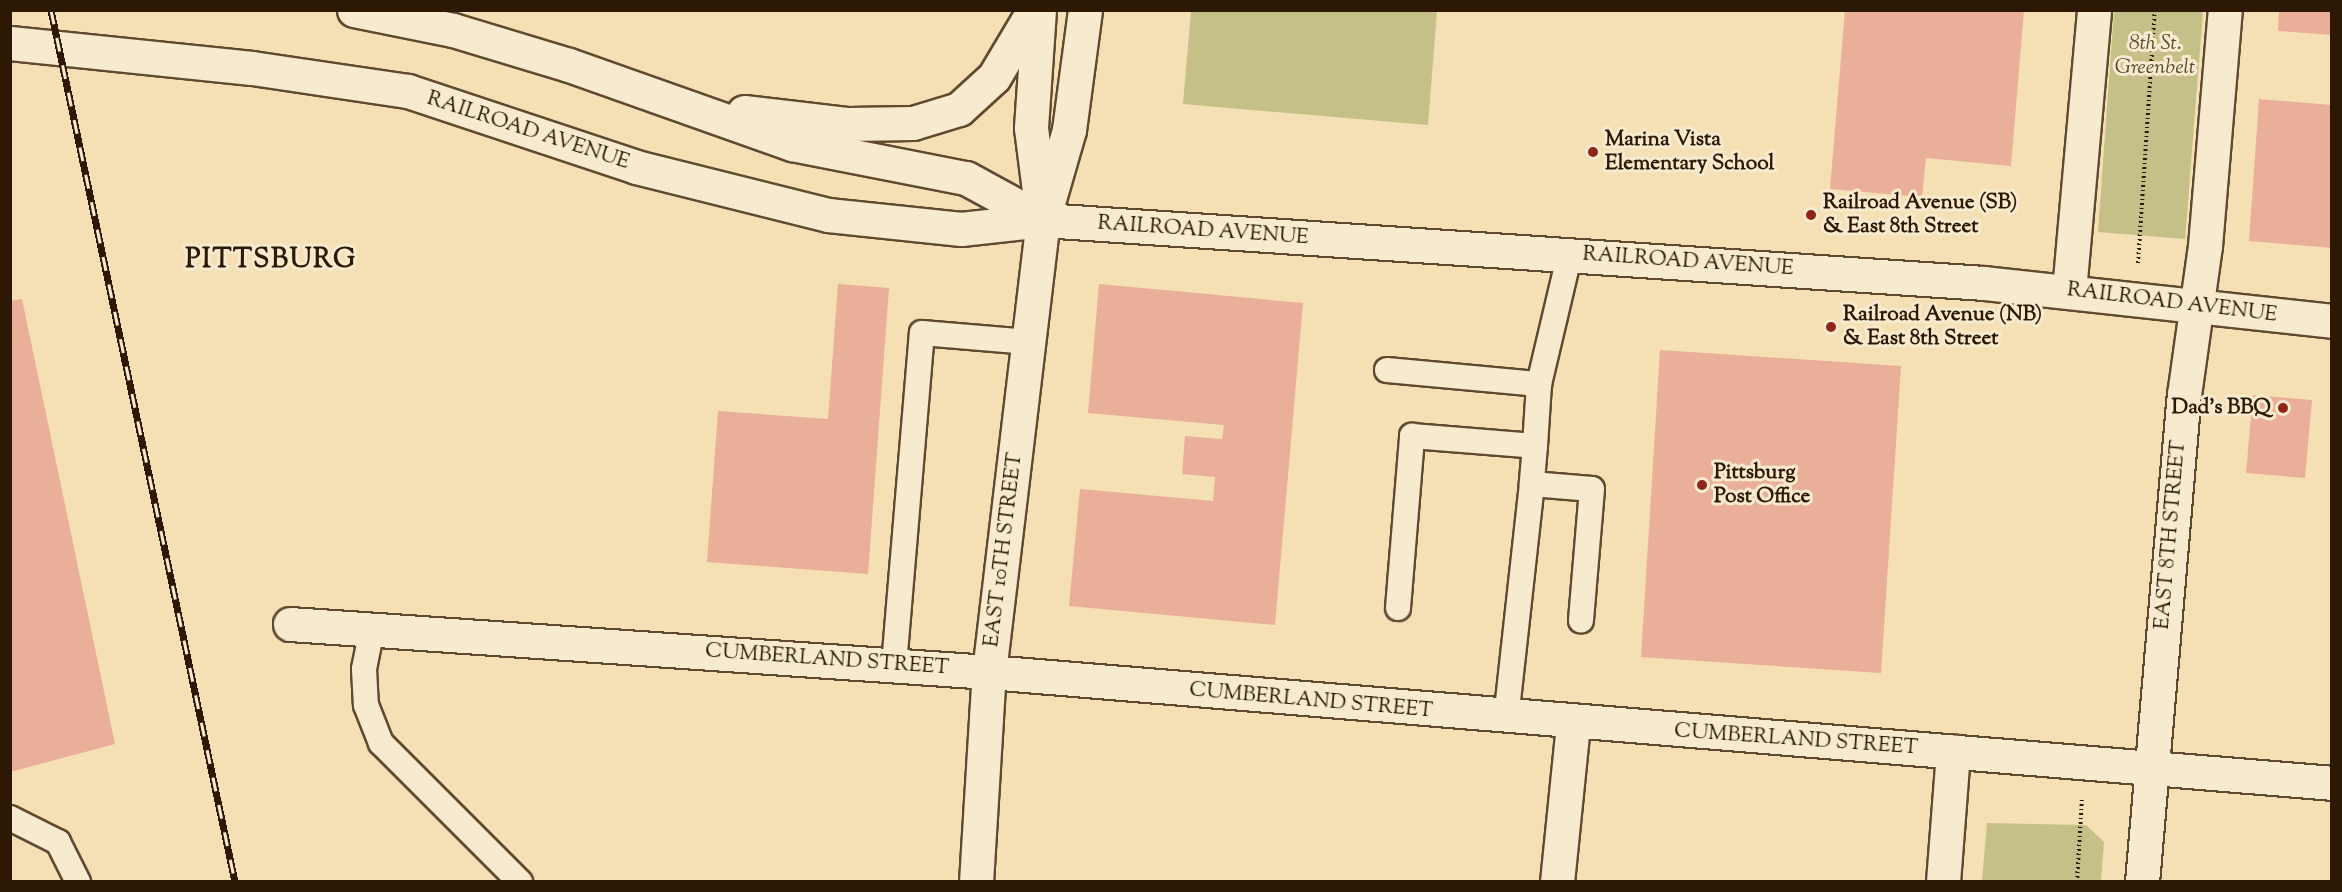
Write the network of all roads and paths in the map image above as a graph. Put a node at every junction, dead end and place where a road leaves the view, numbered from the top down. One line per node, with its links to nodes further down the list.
1 (354, 10): 9 (street, RAILROAD AVENUE)
2 (1034, 10): 9 (street)
3 (1039, 10): 10 (street, EAST 10TH STREET)
4 (1085, 10): 10 (street, EAST 10TH STREET)
5 (2094, 10): 12 (street)
6 (2156, 10): 13 (path)
7 (2225, 10): 14 (street, EAST 8TH STREET)
8 (10, 43): 10 (street, RAILROAD AVENUE)
9 (703, 108): 10 (street, RAILROAD AVENUE)
10 (1043, 220): 11 (street, RAILROAD AVENUE); 16 (street, EAST 10TH STREET)
11 (1570, 253): 12 (street, RAILROAD AVENUE); 18 (lane)
12 (2069, 291): 13 (street, RAILROAD AVENUE)
13 (2136, 297): 14 (street, RAILROAD AVENUE)
14 (2196, 306): 15 (street, RAILROAD AVENUE); 31 (street, EAST 8TH STREET)
15 (2331, 321)
16 (1029, 342): 25 (lane); 26 (street, EAST 10TH STREET)
17 (1387, 370): 18 (lane)
18 (1539, 384): 19 (lane)
19 (1535, 446): 20 (lane); 21 (lane)
20 (1532, 484): 22 (lane); 27 (lane)
21 (1398, 608)
22 (1581, 621)
23 (290, 624): 24 (street, CUMBERLAND STREET)
24 (372, 629): 25 (street, CUMBERLAND STREET); 35 (lane)
25 (894, 665): 26 (street, CUMBERLAND STREET)
26 (989, 672): 27 (street, CUMBERLAND STREET); 36 (street, EAST 10TH STREET)
27 (1506, 719): 28 (street, CUMBERLAND STREET)
28 (1573, 724): 29 (street, CUMBERLAND STREET); 37 (street)
29 (1953, 751): 30 (street, CUMBERLAND STREET); 38 (street)
30 (2084, 765): 31 (street, CUMBERLAND STREET); 39 (path)
31 (2151, 765): 32 (street, CUMBERLAND STREET); 40 (street, EAST 8TH STREET)
32 (2331, 783)
33 (10, 818): 34 (lane)
34 (78, 882)
35 (520, 882)
36 (976, 882)
37 (1557, 882)
38 (1942, 882)
39 (2077, 882)
40 (2142, 882)

